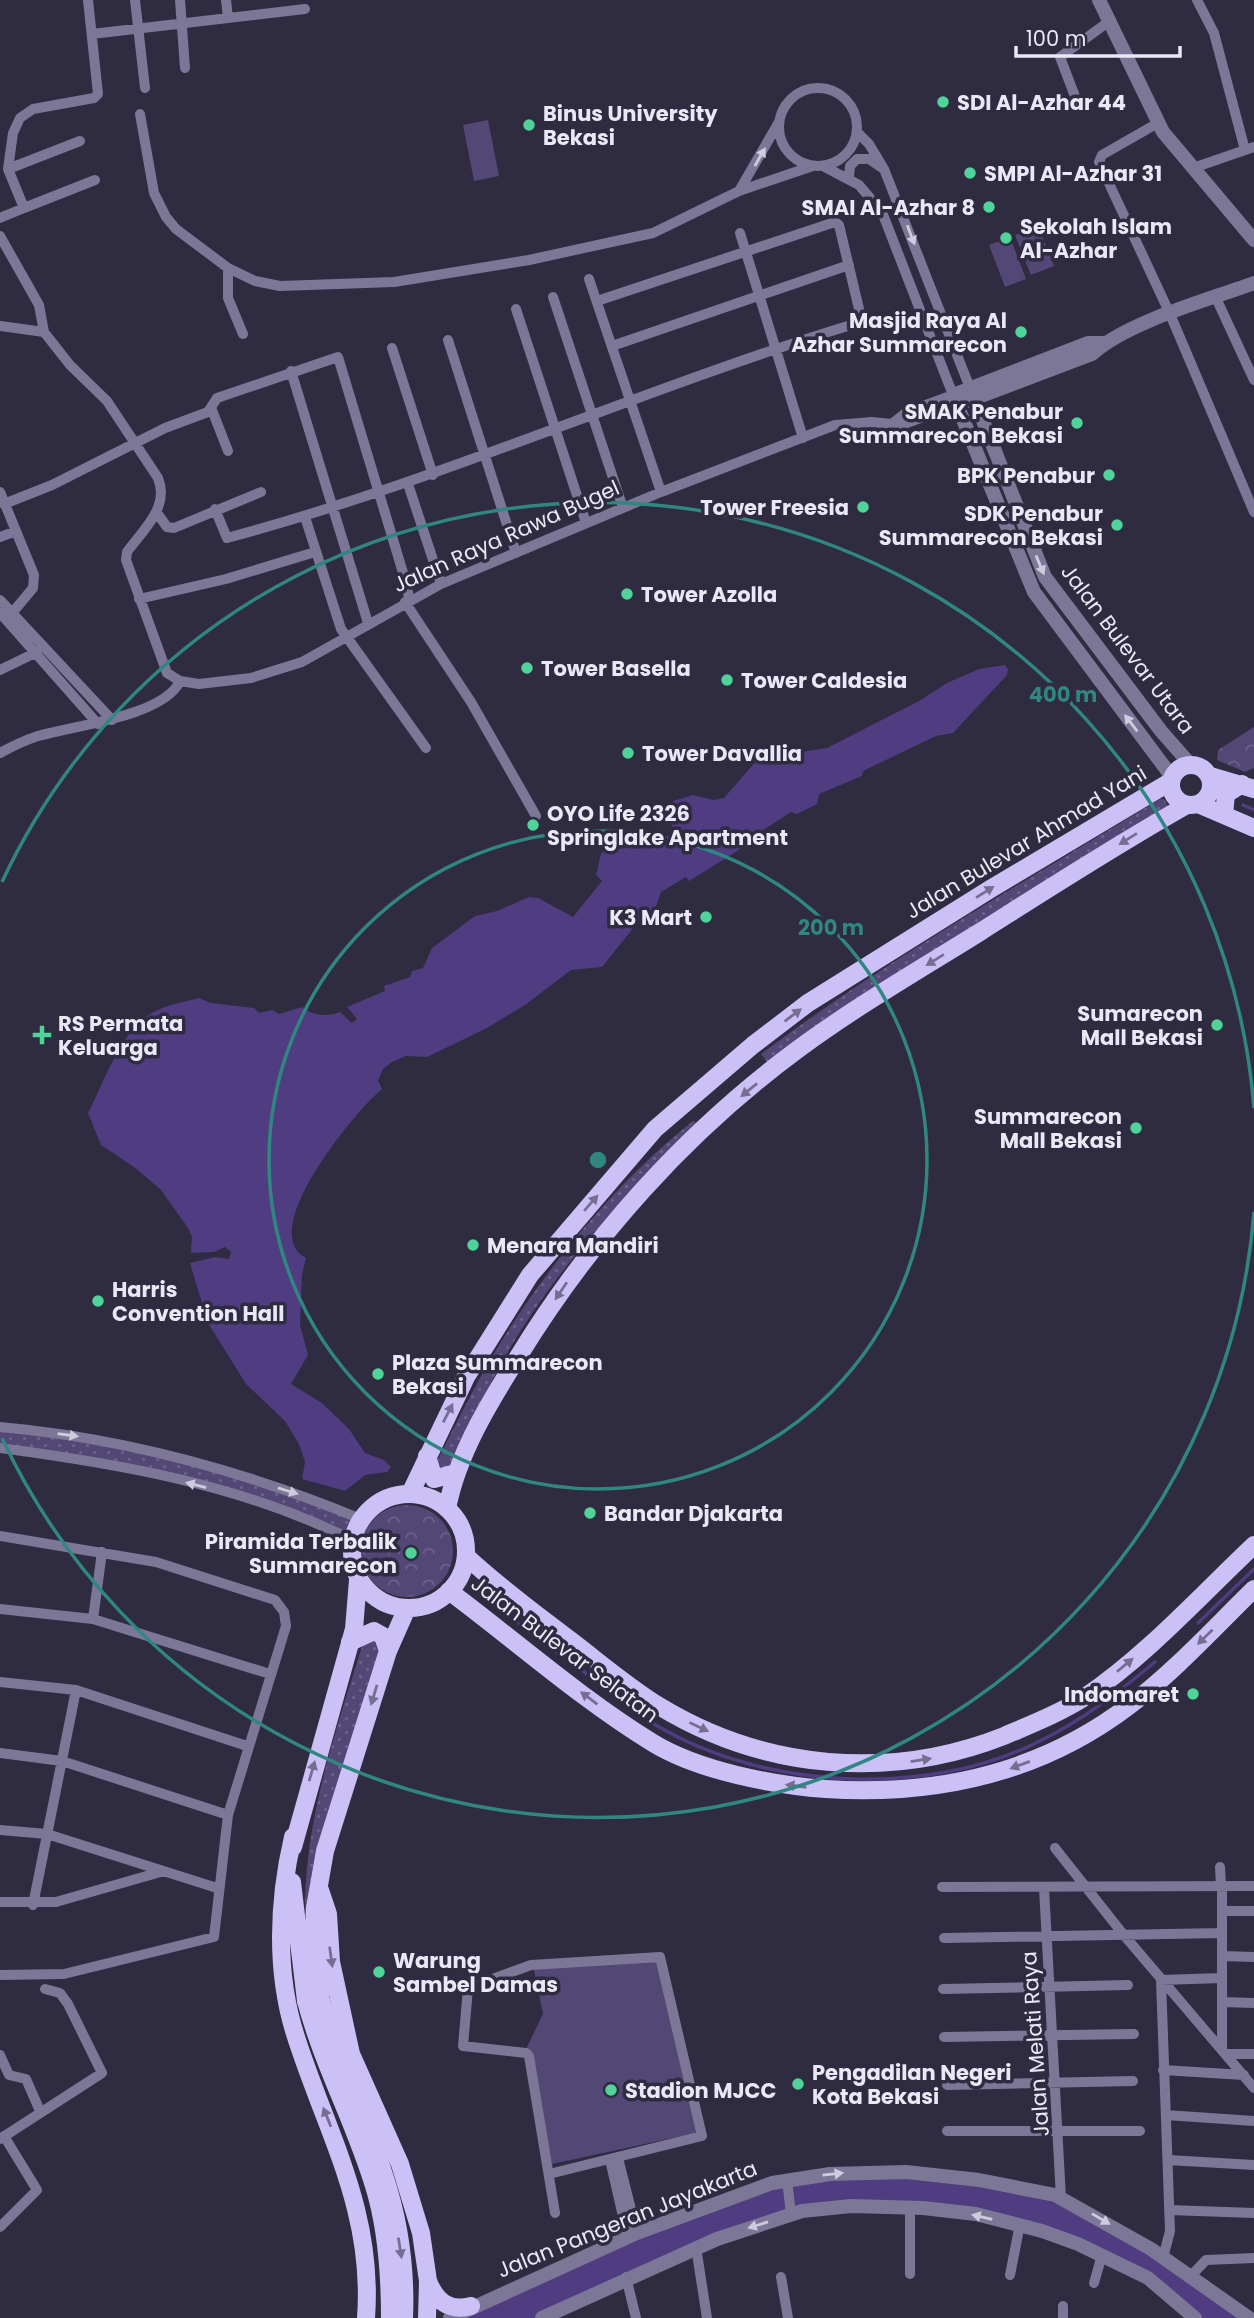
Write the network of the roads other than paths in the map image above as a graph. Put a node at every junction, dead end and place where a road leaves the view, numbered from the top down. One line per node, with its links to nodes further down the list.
1 (88, 0): 12 (street)
2 (135, 0): 11 (street)
3 (180, 0): 10 (street)
4 (226, 0): 8 (street)
5 (1099, 0): 9 (street)
6 (1197, 0): 21 (street)
7 (304, 9): 8 (street)
8 (228, 18): 10 (street)
9 (1111, 20): 15 (street); 18 (street)
10 (182, 24): 11 (street); 13 (street)
11 (139, 29): 12 (street); 14 (street)
12 (92, 34): 24 (street)
13 (185, 68)
14 (145, 88)
15 (1079, 107)
16 (140, 114): 36 (street)
17 (780, 121): 19 (street); 22 (street); 28 (street, one-way to 17)
18 (1158, 123): 23 (street); 44 (street)
19 (857, 132): 22 (street); 25 (street, Jalan Bulevar Utara)
20 (80, 141): 24 (street)
21 (1250, 148): 23 (street)
22 (818, 166): 26 (street, Jalan Bulevar Utara); 28 (street)
23 (1193, 168): 33 (street)
24 (8, 169): 29 (street)
25 (884, 169): 26 (street); 54 (street, Jalan Bulevar Utara, one-way to 54)
26 (849, 177): 56 (street, Jalan Bulevar Utara)
27 (95, 180): 29 (street)
28 (739, 191): 36 (street)
29 (24, 208): 30 (street)
30 (0, 218)
31 (740, 233): 34 (street)
32 (0, 236): 46 (street)
33 (1254, 240)
34 (746, 252): 35 (street); 39 (street); 42 (street)
35 (849, 265): 39 (street); 51 (street)
36 (228, 268): 47 (street)
37 (589, 279): 42 (street)
38 (1254, 283): 41 (street, Jalan Raya Rawa Bugel)
39 (759, 296): 49 (street); 51 (street)
40 (553, 297): 58 (street)
41 (1216, 298): 44 (street, Jalan Raya Rawa Bugel); 53 (street)
42 (597, 301): 49 (street)
43 (516, 309): 59 (street)
44 (1170, 314): 54 (street, Jalan Raya Rawa Bugel); 74 (street)
45 (0, 326): 46 (street)
46 (44, 332): 61 (street)
47 (243, 334)
48 (448, 340): 63 (street)
49 (612, 346): 55 (street)
50 (392, 348): 64 (street)
51 (775, 348): 55 (street); 60 (street)
52 (291, 371): 57 (street); 69 (street); 73 (street)
53 (1254, 380)
54 (972, 393): 56 (street, Jalan Raya Rawa Bugel); 97 (street, Jalan Bulevar Utara, one-way to 97)
55 (629, 399): 58 (street); 68 (street)
56 (955, 400): 60 (street, Jalan Raya Rawa Bugel); 99 (street, Jalan Bulevar Utara, one-way to 56)
57 (212, 410): 61 (street); 62 (street)
58 (591, 414): 59 (street); 71 (street)
59 (553, 429): 63 (street); 77 (street)
60 (803, 438): 68 (street, Jalan Raya Rawa Bugel)
61 (135, 442): 70 (street); 75 (street)
62 (228, 452)
63 (484, 456): 64 (street); 81 (street)
64 (433, 475): 65 (street)
65 (408, 484): 69 (street); 82 (street)
66 (0, 492): 70 (street)
67 (261, 492): 72 (street)
68 (661, 492): 71 (street, Jalan Raya Rawa Bugel)
69 (379, 494): 73 (street); 85 (street)
70 (4, 504): 78 (street)
71 (623, 508): 77 (street, Jalan Raya Rawa Bugel)
72 (215, 509): 75 (street); 76 (street)
73 (333, 509): 76 (street); 88 (street)
74 (1254, 512)
75 (156, 513): 83 (street)
76 (305, 517): 80 (street)
77 (586, 523): 81 (street, Jalan Raya Rawa Bugel)
78 (16, 531): 79 (street); 86 (street)
79 (0, 537)
80 (315, 552): 83 (street); 89 (street)
81 (516, 553): 82 (street, Jalan Raya Rawa Bugel)
82 (441, 584): 85 (street, Jalan Raya Rawa Bugel)
83 (139, 599): 92 (street)
84 (0, 600): 86 (street)
85 (407, 601): 88 (street, Jalan Raya Rawa Bugel); 103 (street)
86 (13, 612): 93 (street)
87 (0, 613): 90 (street)
88 (368, 623): 89 (street, Jalan Raya Rawa Bugel)
89 (347, 637): 92 (street, Jalan Raya Rawa Bugel); 95 (street)
90 (37, 652): 91 (street); 94 (street)
91 (0, 670)
92 (180, 681): 93 (street)
93 (112, 720): 94 (street)
94 (98, 724): 96 (street)
95 (426, 748)
96 (0, 752)
97 (1190, 764): 98 (main road); 99 (main road)
98 (1210, 776): 100 (main road); 101 (main road)
99 (1171, 779): 101 (main road); 107 (main road, Jalan Bulevar Ahmad Yani, one-way to 99)
100 (1248, 786): 102 (main road)
101 (1192, 804): 102 (main road); 108 (main road, one-way to 108)
102 (1224, 815): 104 (main road)
103 (536, 816)
104 (1254, 828)
105 (0, 1427): 111 (street, one-way to 111)
106 (0, 1448): 113 (street, one-way to 106)
107 (427, 1456): 108 (main road); 109 (main road, Jalan Bulevar Ahmad Yani)
108 (456, 1473): 110 (main road)
109 (410, 1494): 110 (main road); 111 (main road)
110 (447, 1509): 116 (main road)
111 (361, 1519): 113 (main road)
112 (0, 1536): 115 (street)
113 (352, 1540): 118 (main road)
114 (1254, 1545): 117 (main road, Jalan Bulevar Selatan, one-way to 114)
115 (102, 1552): 124 (street); 127 (street)
116 (467, 1557): 117 (main road, Jalan Bulevar Selatan); 120 (main road)
117 (488, 1577): 121 (main road)
118 (358, 1580): 122 (main road); 125 (main road)
119 (1254, 1589): 121 (main road, Jalan Bulevar Selatan, one-way to 121)
120 (449, 1591): 121 (main road, Jalan Bulevar Selatan); 122 (main road)
121 (468, 1605)
122 (407, 1608): 126 (main road)
123 (0, 1609): 124 (street)
124 (93, 1619): 127 (street)
125 (350, 1642): 126 (main road); 136 (main road, one-way to 125)
126 (388, 1651): 146 (main road, one-way to 146)
127 (271, 1674): 130 (street)
128 (0, 1682): 129 (street)
129 (76, 1690): 130 (street); 132 (street)
130 (247, 1746): 133 (street)
131 (0, 1753): 132 (street)
132 (62, 1761): 133 (street); 135 (street)
133 (228, 1815): 143 (street)
134 (0, 1830): 135 (street)
135 (47, 1834): 139 (street); 148 (street)
136 (293, 1837): 164 (main road); 211 (main road, one-way to 136)
137 (1055, 1848): 145 (street)
138 (1220, 1867): 140 (street)
139 (164, 1871): 143 (street); 148 (street)
140 (1221, 1886): 141 (street); 145 (street); 149 (street)
141 (1254, 1886)
142 (942, 1887): 144 (street)
143 (217, 1888): 157 (street)
144 (1044, 1888): 145 (street); 153 (street, Jalan Melati Raya)
145 (1086, 1888): 152 (street)
146 (320, 1890): 164 (main road); 209 (main road, one-way to 209)
147 (0, 1902): 148 (street)
148 (33, 1905)
149 (1222, 1911): 150 (street); 151 (street)
150 (1254, 1911)
151 (1222, 1933): 152 (street); 155 (street)
152 (1123, 1934): 153 (street); 159 (street)
153 (1047, 1936): 154 (street); 161 (street, Jalan Melati Raya)
154 (944, 1938)
155 (1222, 1956): 156 (street); 158 (street)
156 (1254, 1957)
157 (0, 1975)
158 (1222, 1978): 159 (street); 165 (street)
159 (1161, 1980): 170 (street); 173 (street)
160 (1128, 1985): 161 (street)
161 (1051, 1987): 163 (street); 168 (street, Jalan Melati Raya)
162 (46, 1989): 179 (street)
163 (943, 1989)
164 (313, 1999): 216 (main road, bridge); 217 (main road, one-way to 217, bridge)
165 (1222, 2002): 166 (street); 170 (street)
166 (1254, 2003)
167 (1134, 2034): 168 (street)
168 (1054, 2035): 169 (street); 176 (street, Jalan Melati Raya)
169 (944, 2037)
170 (1225, 2051): 171 (street); 174 (street)
171 (1254, 2054)
172 (0, 2055): 179 (street)
173 (1163, 2070): 174 (street); 180 (street)
174 (1244, 2075): 178 (street)
175 (1132, 2081): 176 (street)
176 (1056, 2082): 177 (street); 183 (street, Jalan Melati Raya)
177 (947, 2085)
178 (1254, 2088)
179 (40, 2111): 185 (street)
180 (1166, 2115): 181 (street); 187 (street)
181 (1254, 2121)
182 (947, 2131): 183 (street)
183 (1060, 2131): 184 (street); 191 (street, Jalan Melati Raya)
184 (1140, 2131)
185 (2, 2137): 198 (street)
186 (614, 2159): 189 (street); 189 (street); 199 (street)
187 (1168, 2160): 188 (street); 193 (street)
188 (1254, 2165)
189 (549, 2175): 194 (street)
190 (788, 2180): 191 (street, Jalan Pangeran Jayakarta, one-way to 191); 196 (street); 199 (street, Jalan Pangeran Jayakarta)
191 (1061, 2198): 202 (street, Jalan Pangeran Jayakarta, one-way to 202)
192 (910, 2208): 196 (street); 197 (street, one-way to 192); 204 (street)
193 (1169, 2210): 195 (street); 202 (street)
194 (555, 2213)
195 (1254, 2213)
196 (791, 2214): 200 (street, one-way to 200)
197 (1020, 2224): 201 (street); 205 (street)
198 (0, 2227)
199 (633, 2235): 212 (street, Jalan Pangeran Jayakarta)
200 (696, 2246): 206 (street); 222 (street)
201 (1102, 2255): 210 (street); 215 (street)
202 (1163, 2258): 208 (street, Jalan Pangeran Jayakarta)
203 (1254, 2258): 208 (street)
204 (910, 2274)
205 (1010, 2275)
206 (626, 2277): 220 (street); 221 (street)
207 (781, 2277): 223 (street)
208 (1189, 2278): 225 (street, Jalan Pangeran Jayakarta)
209 (428, 2281): 211 (main road); 212 (main road); 218 (main road)
210 (1094, 2283)
211 (366, 2288): 214 (main road)
212 (471, 2306): 219 (street, Jalan Pangeran Jayakarta)
213 (1063, 2306): 224 (street)
214 (370, 2315)
215 (1190, 2317)
216 (390, 2318)
217 (404, 2318)
218 (427, 2318)
219 (450, 2318)
220 (542, 2318)
221 (636, 2318)
222 (707, 2318)
223 (788, 2318)
224 (1063, 2318)
225 (1249, 2318)

